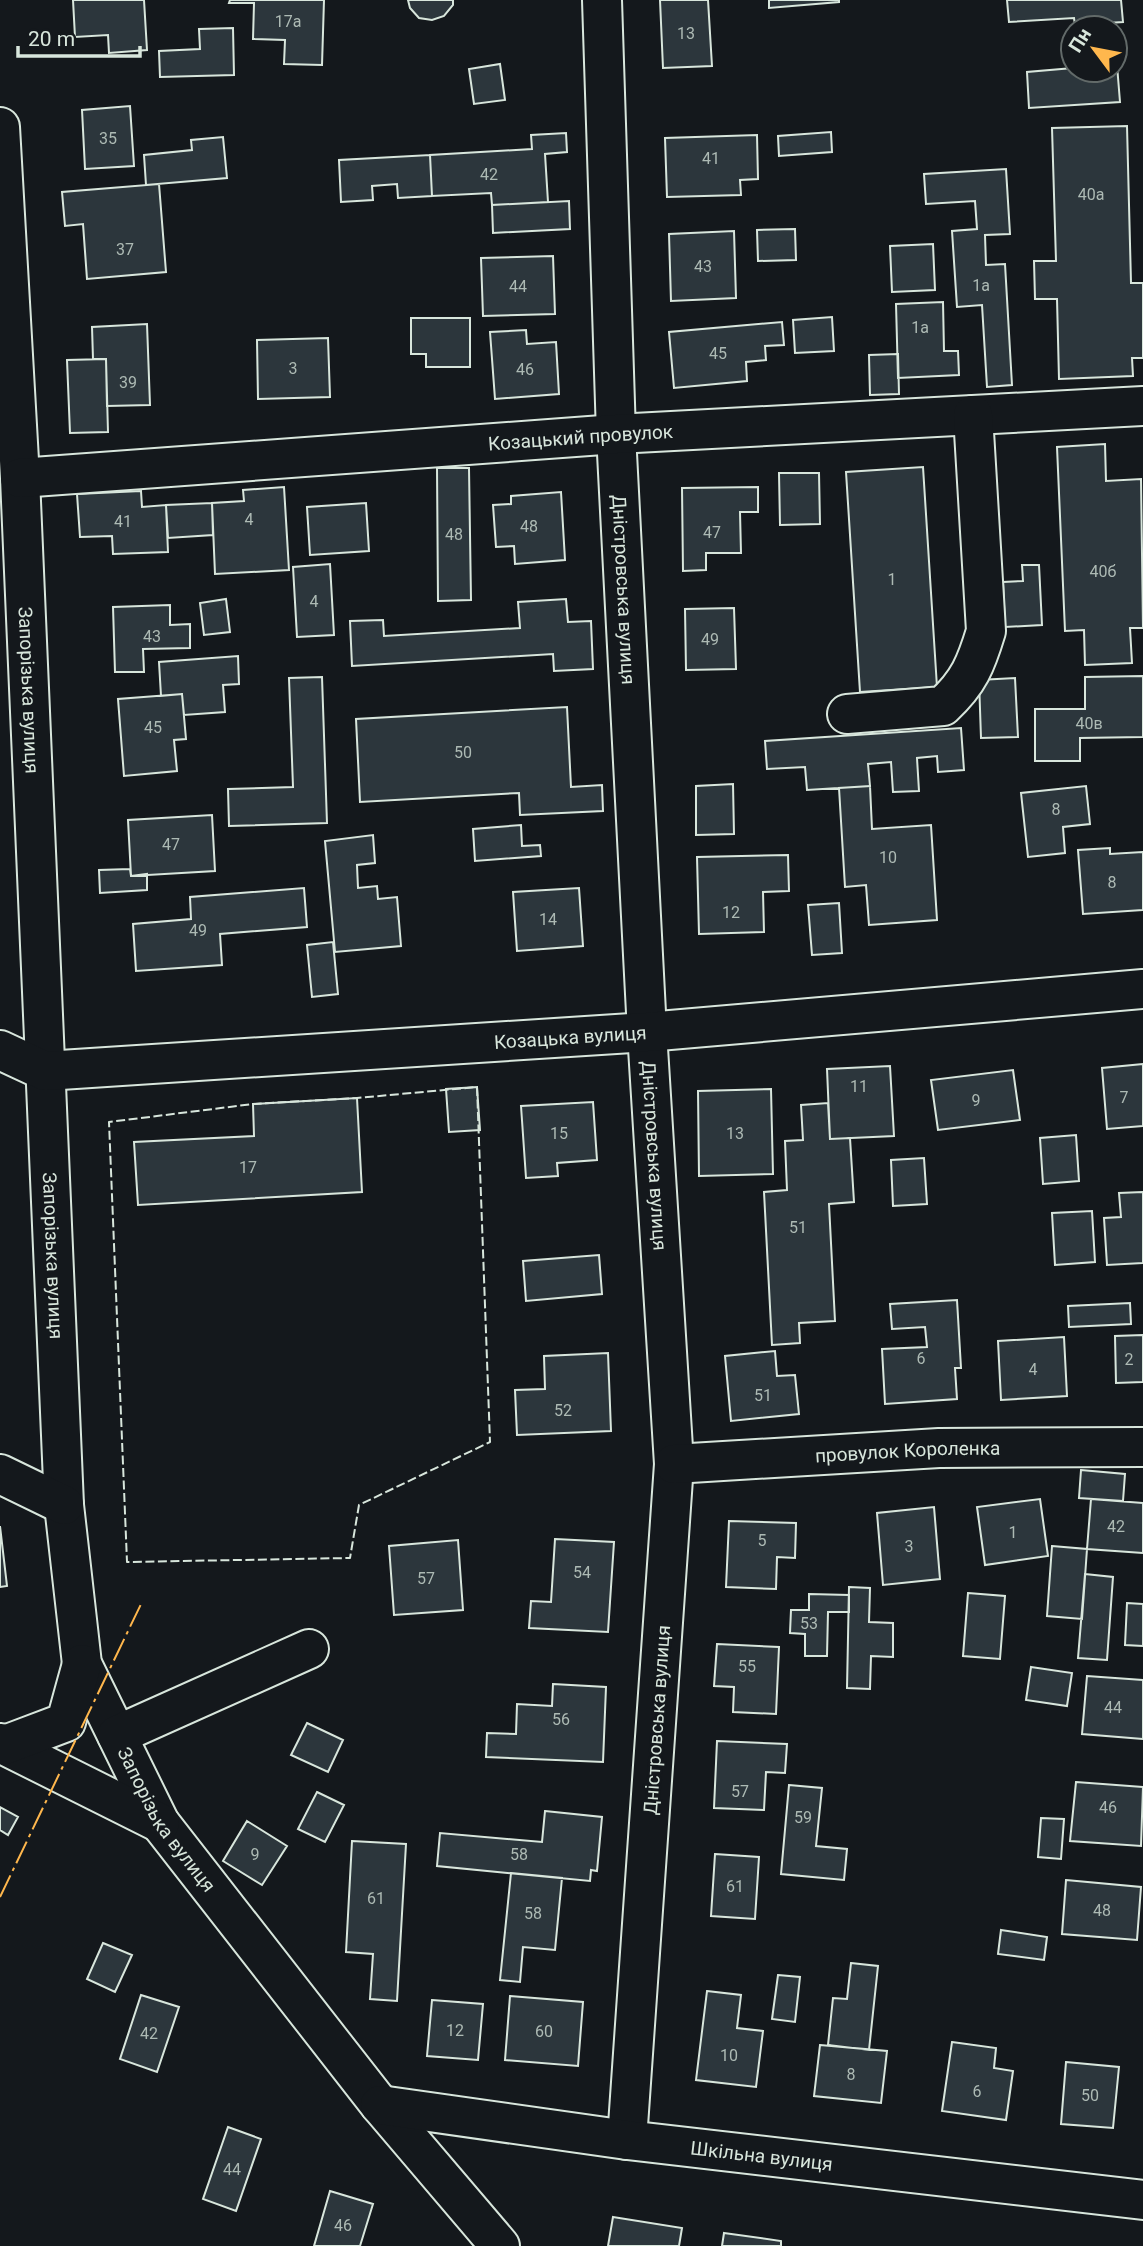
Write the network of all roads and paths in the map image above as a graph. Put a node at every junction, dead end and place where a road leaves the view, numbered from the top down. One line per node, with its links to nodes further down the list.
1 (602, 0): 5 (street, Дністровська вулиця)
2 (0, 127): 6 (street, Запорізька вулиця)
3 (1143, 406): 4 (street, Козацький провулок)
4 (973, 415): 5 (street, Козацький провулок); 7 (street)
5 (616, 434): 6 (street, Козацький провулок); 9 (street, Дністровська вулиця)
6 (20, 478): 11 (street, Запорізька вулиця)
7 (847, 714)
8 (1143, 989): 9 (street, Козацька вулиця)
9 (647, 1032): 11 (street, Козацька вулиця); 13 (street, Дністровська вулиця)
10 (0, 1050): 11 (street, Козацька вулиця)
11 (45, 1071): 15 (street, Запорізька вулиця)
12 (1143, 1447): 13 (street, провулок Короленка)
13 (674, 1464): 22 (street, Дністровська вулиця)
14 (0, 1474): 15 (street)
15 (64, 1505): 17 (street, Запорізька вулиця)
16 (309, 1649): 18 (street)
17 (82, 1664): 18 (street, Запорізька вулиця); 19 (street)
18 (117, 1735): 20 (street, Запорізька вулиця)
19 (3, 1744): 20 (street)
20 (159, 1823): 21 (street, Запорізька вулиця)
21 (380, 2105): 22 (street, Шкільна вулиця); 24 (street, Запорізька вулиця)
22 (627, 2140): 23 (street, Шкільна вулиця)
23 (1143, 2200)
24 (500, 2246)

